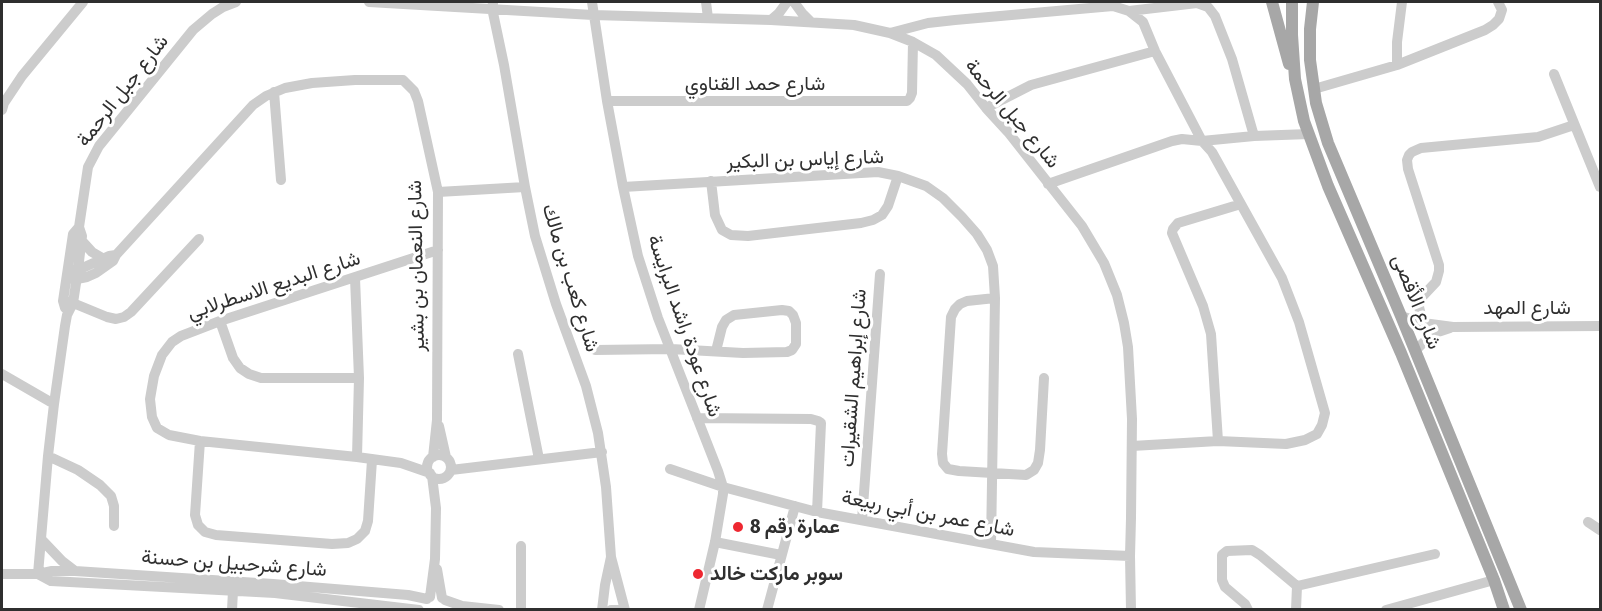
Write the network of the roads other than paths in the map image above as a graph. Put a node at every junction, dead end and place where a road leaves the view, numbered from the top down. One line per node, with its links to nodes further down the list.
1 (83, 2): 31 (street)
2 (236, 2): 45 (street, شارع جبل الرحمة)
3 (369, 2): 4 (street, شارع جبل الرحمة)
4 (391, 2): 14 (street, شارع جبل الرحمة)
5 (592, 2): 16 (street, شارع عودة راشد البرايسة)
6 (706, 2): 17 (street)
7 (787, 2): 18 (street); 19 (street)
8 (794, 2): 19 (street); 20 (street)
9 (1272, 2): 26 (main road)
10 (1292, 2): 26 (main road, شارع الأقصى)
11 (1402, 2): 24 (street)
12 (1498, 2): 24 (street)
13 (1313, 3): 27 (main road, شارع الأقصى)
14 (493, 5): 16 (street, شارع جبل الرحمة); 40 (street, شارع كعب بن مالك)
15 (1129, 11): 21 (street); 23 (street); 34 (street)
16 (593, 15): 17 (street, شارع جبل الرحمة); 29 (street, شارع عودة راشد البرايسة)
17 (708, 18): 18 (street, شارع جبل الرحمة)
18 (771, 20): 19 (street, شارع جبل الرحمة)
19 (790, 21): 20 (street, شارع جبل الرحمة)
20 (811, 22): 21 (street, شارع جبل الرحمة)
21 (890, 33): 22 (street, شارع جبل الرحمة)
22 (914, 42): 29 (street, شارع حمد القناوي); 30 (street, شارع جبل الرحمة)
23 (1155, 51): 30 (street); 35 (street)
24 (1397, 65): 27 (street)
25 (1554, 74): 32 (street)
26 (1294, 79): 33 (main road, شارع الأقصى)
27 (1314, 89): 56 (main road, شارع الأقصى)
28 (274, 92): 37 (street); 43 (street, شارع النعمان بن بشير); 49 (street, شارع النعمان بن بشير)
29 (607, 101): 41 (street, شارع عودة راشد البرايسة)
30 (986, 108): 39 (street, شارع جبل الرحمة)
31 (2, 110)
32 (1574, 125): 42 (street); 58 (street)
33 (1309, 134): 34 (street); 106 (main road, شارع الأقصى)
34 (1254, 136): 35 (street)
35 (1202, 141): 39 (street); 44 (street)
36 (898, 176): 38 (street, شارع إياس بن البكير); 38 (street); 54 (street, شارع إياس بن البكير)
37 (281, 180)
38 (711, 181): 41 (street, شارع إياس بن البكير)
39 (1048, 184): 74 (street, شارع جبل الرحمة)
40 (525, 187): 43 (street); 75 (street, شارع كعب بن مالك)
41 (623, 187): 61 (street, شارع عودة راشد البرايسة)
42 (1600, 187)
43 (438, 192): 48 (street, شارع النعمان بن بشير)
44 (1241, 204): 73 (street); 73 (street)
45 (79, 227): 47 (street, شارع جبل الرحمة); 51 (street, شارع جبل الرحمة)
46 (199, 239): 55 (street)
47 (81, 240): 50 (street); 51 (street, شارع جبل الرحمة)
48 (438, 250): 53 (street, شارع البديع الاسطرلابي); 71 (street, شارع النعمان بن بشير)
49 (116, 255): 50 (street, شارع النعمان بن بشير); 51 (street, شارع النعمان بن بشير)
50 (104, 259): 51 (street, شارع النعمان بن بشير)
51 (73, 274): 55 (street, شارع جبل الرحمة)
52 (880, 274): 90 (street, شارع إبراهيم الشقيرات)
53 (355, 278): 57 (street, شارع البديع الاسطرلابي); 67 (street)
54 (995, 298): 84 (street, شارع إياس بن البكير); 84 (street)
55 (68, 302): 69 (street, شارع جبل الرحمة)
56 (1401, 316): 58 (street, شارع المهد); 64 (main road, شارع الأقصى)
57 (220, 321): 67 (street); 72 (street, شارع البديع الاسطرلابي)
58 (1423, 323): 60 (street, شارع المهد)
59 (1600, 326): 60 (street, شارع المهد)
60 (1453, 327): 64 (street, شارع المهد)
61 (671, 349): 62 (street); 63 (street); 70 (street, شارع عودة راشد البرايسة)
62 (595, 350)
63 (716, 351): 63 (street)
64 (1415, 351): 126 (main road, شارع الأقصى)
65 (518, 354): 80 (street)
66 (2, 374): 69 (street)
67 (359, 378): 77 (street)
68 (1044, 378): 84 (street)
69 (54, 404): 76 (street, شارع جبل الرحمة)
70 (697, 418): 86 (street, شارع عودة راشد البرايسة); 89 (street)
71 (438, 420): 78 (street, شارع النعمان بن بشير); 82 (street, شارع النعمان بن بشير)
72 (200, 441): 77 (street, شارع البديع الاسطرلابي); 79 (street)
73 (1218, 441): 74 (street)
74 (1132, 446): 100 (street, شارع جبل الرحمة)
75 (602, 452): 80 (street); 101 (street, شارع كعب بن مالك)
76 (48, 456): 92 (street); 94 (street, شارع جبل الرحمة)
77 (357, 457): 79 (street, شارع البديع الاسطرلابي)
78 (431, 458): 81 (street, شارع البديع الاسطرلابي); 82 (street); 85 (street)
79 (372, 459): 81 (street, شارع البديع الاسطرلابي)
80 (539, 459): 82 (street)
81 (401, 463): 85 (street, شارع البديع الاسطرلابي)
82 (448, 466): 85 (street); 88 (street, شارع النعمان بن بشير)
83 (670, 470): 86 (street, شارع عمر بن أبي ربيعة)
84 (992, 474): 96 (street, شارع إياس بن البكير)
85 (431, 475): 88 (street, شارع النعمان بن بشير)
86 (723, 487): 87 (street, شارع عمر بن أبي ربيعة); 95 (street, شارع عودة راشد البرايسة)
87 (795, 506): 89 (street, شارع عمر بن أبي ربيعة); 99 (street)
88 (436, 508): 102 (street, شارع النعمان بن بشير)
89 (818, 512): 90 (street, شارع عمر بن أبي ربيعة)
90 (862, 520): 96 (street, شارع عمر بن أبي ربيعة)
91 (1588, 522): 93 (street)
92 (114, 526)
93 (1600, 530)
94 (41, 539): 103 (street); 105 (street, شارع جبل الرحمة)
95 (715, 542): 99 (street); 119 (street, شارع عودة راشد البرايسة)
96 (991, 544): 100 (street, شارع عمر بن أبي ربيعة)
97 (521, 546): 115 (street)
98 (1435, 554): 107 (street)
99 (781, 555): 120 (street)
100 (1130, 556): 121 (street, شارع جبل الرحمة)
101 (611, 557): 116 (street, شارع كعب بن مالك); 118 (street, شارع كعب بن مالك)
102 (435, 559): 109 (street, شارع النعمان بن بشير); 110 (street, شارع النعمان بن بشير)
103 (75, 571): 105 (street, شارع شرحبيل بن حسنة); 109 (street, شارع شرحبيل بن حسنة)
104 (2, 574): 105 (street, شارع شرحبيل بن حسنة)
105 (38, 574): 108 (street, شارع شرحبيل بن حسنة)
106 (1494, 580): 124 (street); 125 (main road, شارع الأقصى)
107 (1297, 586): 122 (street); 123 (street)
108 (233, 591): 111 (street, شارع شرحبيل بن حسنة); 112 (street)
109 (428, 602): 110 (street, شارع شرحبيل بن حسنة)
110 (444, 603): 114 (street)
111 (358, 606): 113 (street, شارع شرحبيل بن حسنة)
112 (232, 609)
113 (419, 609)
114 (500, 609)
115 (521, 609)
116 (603, 609)
117 (610, 609): 118 (street)
118 (623, 609)
119 (699, 609)
120 (767, 609)
121 (1131, 609)
122 (1248, 609)
123 (1296, 609)
124 (1386, 609)
125 (1504, 609)
126 (1521, 609)

